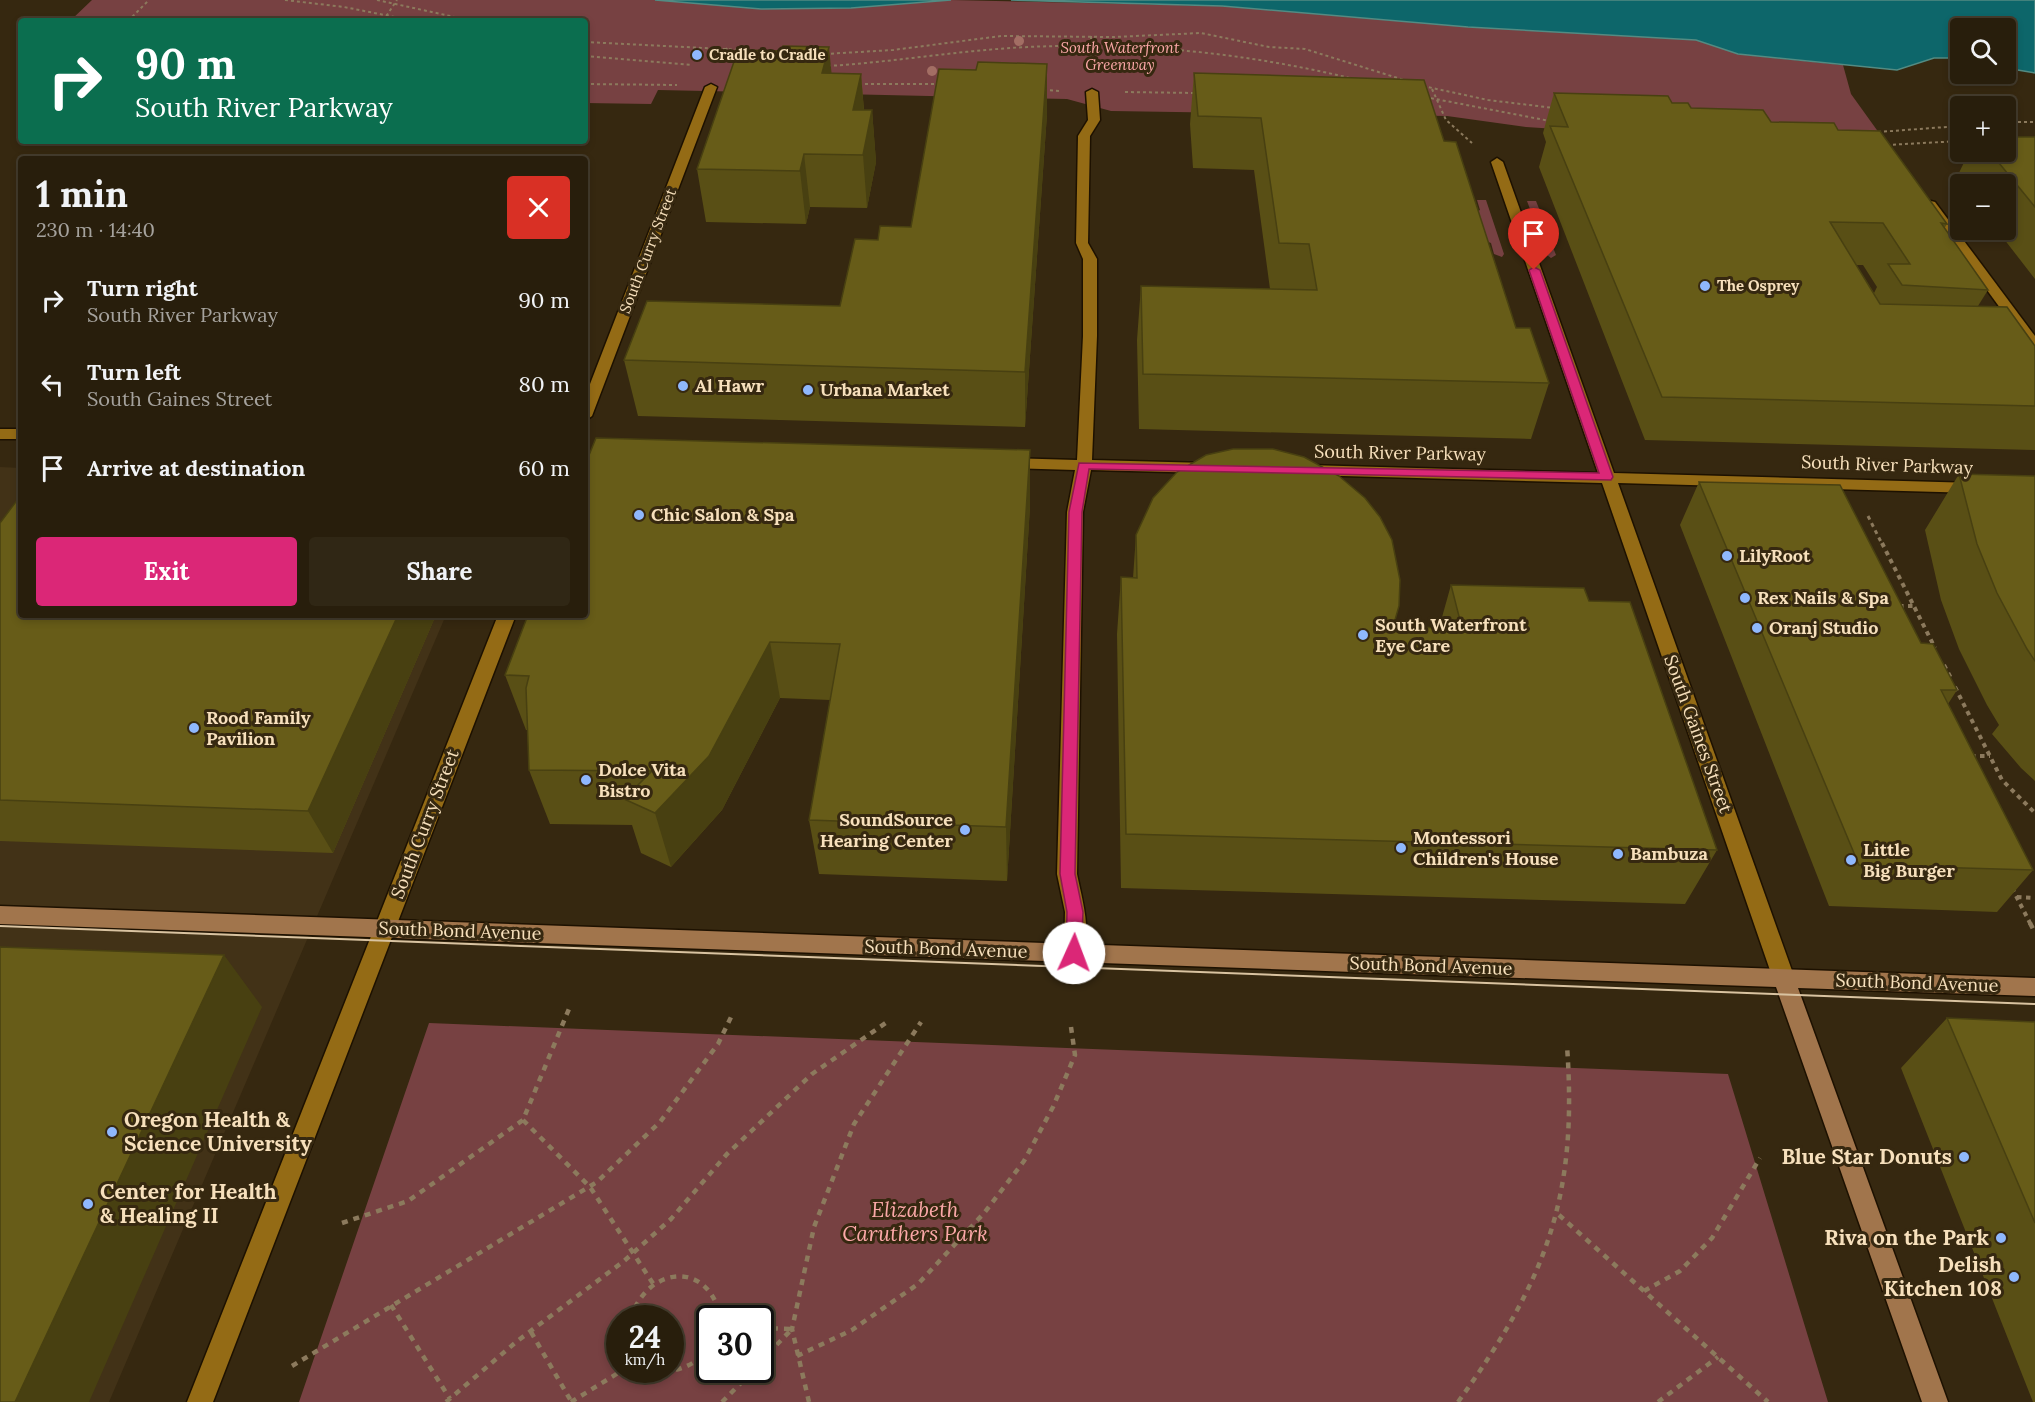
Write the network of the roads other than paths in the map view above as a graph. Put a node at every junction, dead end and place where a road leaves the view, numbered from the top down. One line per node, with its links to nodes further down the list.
1 (711, 87): 6 (street, South Curry Street)
2 (1092, 92): 10 (street)
3 (1497, 162): 13 (street, South Gaines Street)
4 (1923, 194): 5 (street)
5 (2035, 346)
6 (588, 408)
7 (0, 434): 8 (street)
8 (18, 434)
9 (988, 463): 10 (street)
10 (1083, 465): 11 (street); 18 (street)
11 (1225, 468)
12 (1295, 470): 13 (street, South River Parkway)
13 (1607, 477): 14 (street, South River Parkway); 19 (street, South Gaines Street)
14 (1989, 489)
15 (506, 618): 17 (street, South Curry Street)
16 (0, 915): 17 (street, South Bond Avenue)
17 (384, 929): 18 (street, South Bond Avenue); 21 (street, South Curry Street)
18 (1074, 953): 19 (street, South Bond Avenue)
19 (1784, 979): 20 (street, South Bond Avenue); 22 (street, South Gaines Street)
20 (2035, 987)
21 (200, 1402)
22 (1935, 1402)

